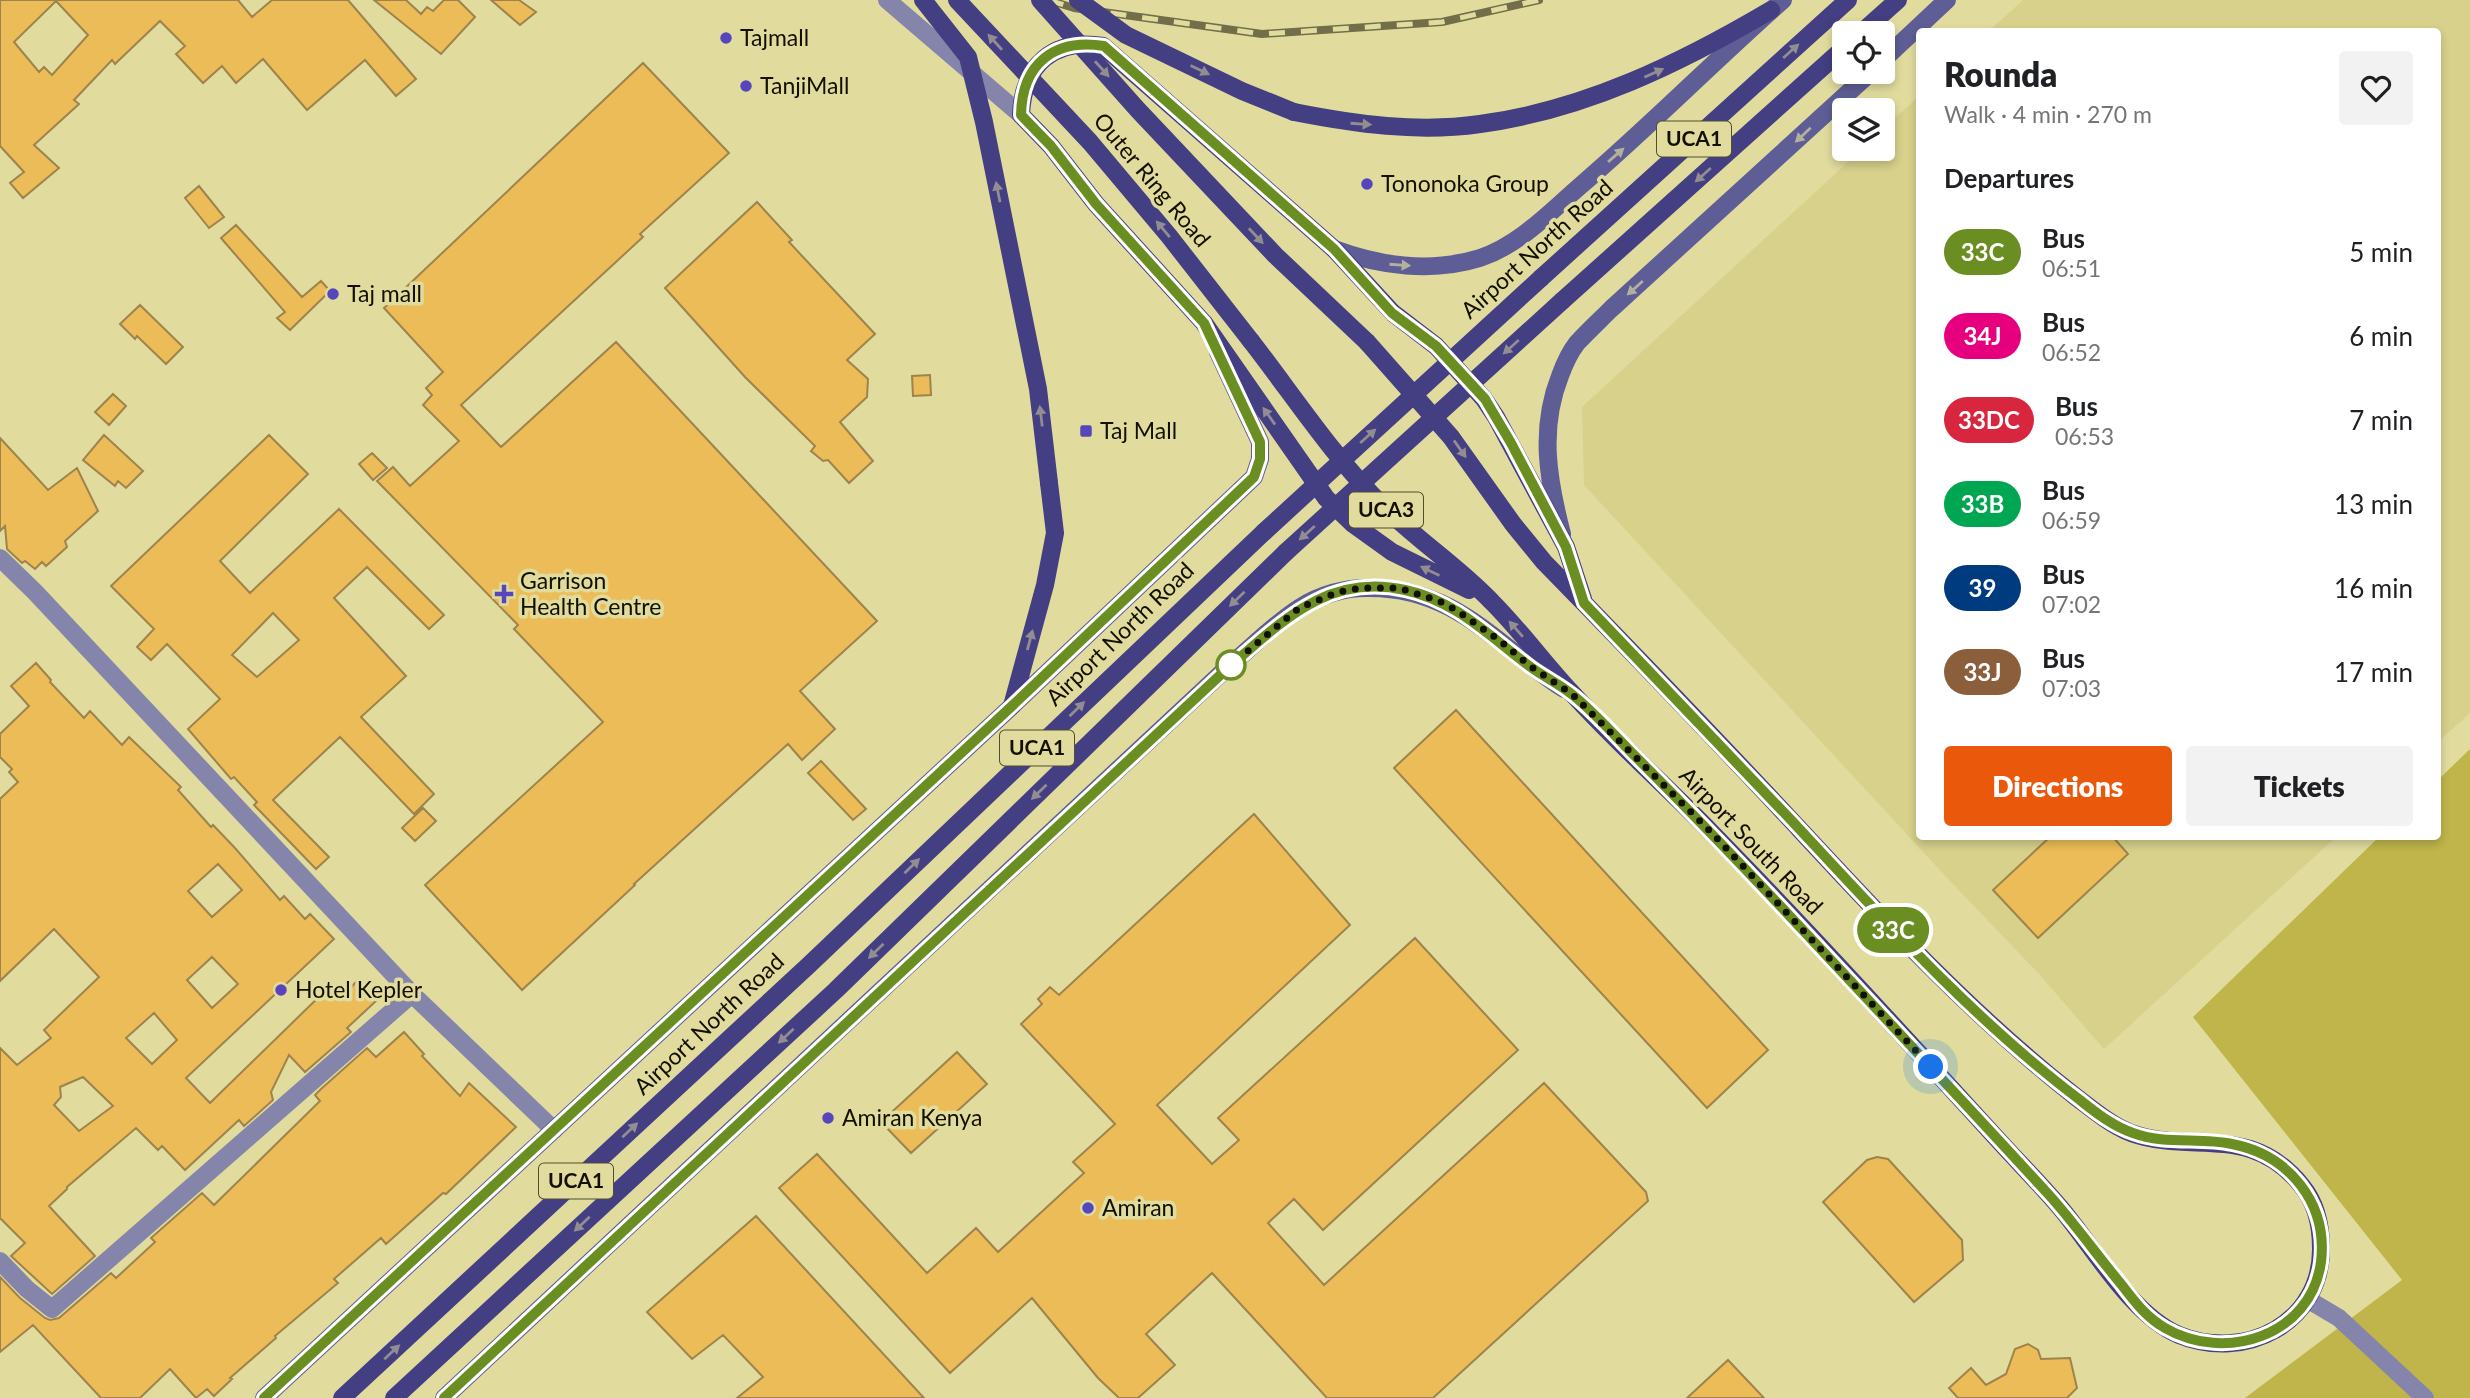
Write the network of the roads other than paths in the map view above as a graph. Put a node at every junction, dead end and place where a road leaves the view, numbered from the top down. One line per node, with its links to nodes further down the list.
1 (887, 0): 16 (street)
2 (923, 0): 26 (main road, one-way to 2, bridge)
3 (957, 0): 20 (main road, Outer Ring Road / UCA3, one-way to 3, bridge)
4 (1040, 0): 19 (main road, Outer Ring Road, one-way to 19, bridge)
5 (1078, 0): 9 (main road, one-way to 9, bridge)
6 (1848, 0): 31 (main road, Airport North Road / UCA1, one-way to 6, bridge)
7 (1898, 0): 10 (main road)
8 (1947, 0): 11 (main road)
9 (1777, 5): 17 (main road, Airport North Road / UCA1, one-way to 9)
10 (1874, 21)
11 (1917, 28)
12 (1916, 29): 13 (main road)
13 (1895, 49)
14 (1832, 59): 35 (main road, UCA1, one-way to 35, bridge)
15 (1858, 84): 21 (main road, UCA1, one-way to 21)
16 (1021, 115): 17 (main road, UCA1); 18 (main road, UCA1)
17 (1334, 249): 21 (main road)
18 (1204, 323): 23 (main road, one-way to 18); 26 (main road, Airport North Road / UCA1)
19 (1367, 342): 24 (main road, Airport South Road, one-way to 24)
20 (1299, 402): 23 (main road, Airport South Road / UCA3)
21 (1566, 547): 24 (main road)
22 (0, 558): 27 (street)
23 (1491, 601): 25 (main road, Airport South Road / UCA3, one-way to 23)
24 (1584, 603): 30 (main road, Airport South Road)
25 (1572, 694): 30 (main road, Airport South Road); 36 (main road, UCA1)
26 (1012, 706): 28 (main road, Airport North Road / UCA1)
27 (412, 994): 28 (street); 29 (street)
28 (554, 1130): 32 (main road, Airport North Road / UCA1)
29 (0, 1261)
30 (2307, 1299): 37 (street)
31 (357, 1384): 33 (main road); 34 (main road, Airport North Road / UCA1)
32 (264, 1398)
33 (327, 1398)
34 (342, 1398)
35 (394, 1398)
36 (444, 1398)
37 (2425, 1398)

